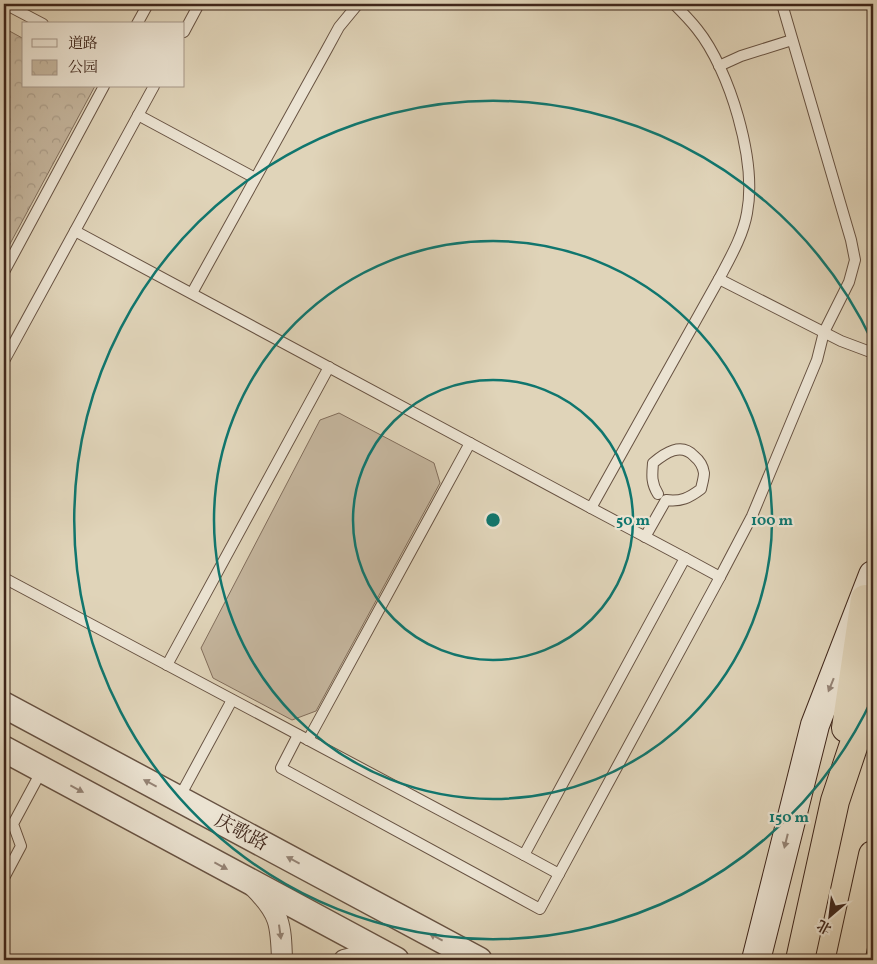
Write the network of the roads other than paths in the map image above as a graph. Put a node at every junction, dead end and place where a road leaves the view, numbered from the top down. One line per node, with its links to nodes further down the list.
1 (5, 4): 7 (lane)
2 (148, 4): 8 (lane)
3 (199, 4): 9 (lane)
4 (358, 4): 15 (lane)
5 (674, 4): 11 (lane)
6 (782, 4): 10 (lane)
7 (39, 22)
8 (138, 22)
9 (185, 30)
10 (792, 40): 11 (lane); 20 (lane)
11 (719, 66): 18 (lane)
12 (103, 88): 17 (lane)
13 (153, 88): 14 (lane)
14 (138, 115): 15 (lane); 16 (lane)
15 (255, 178): 19 (lane)
16 (75, 231): 19 (lane); 22 (lane)
17 (4, 272)
18 (719, 279): 20 (lane); 26 (lane)
19 (192, 293): 23 (lane)
20 (824, 332): 21 (lane); 29 (lane)
21 (873, 353)
22 (4, 362)
23 (329, 367): 24 (lane); 32 (lane)
24 (470, 443): 26 (lane); 37 (lane)
25 (658, 494): 27 (lane)
26 (590, 508): 27 (lane)
27 (645, 537): 28 (lane)
28 (685, 558): 29 (lane); 42 (lane)
29 (720, 577): 44 (lane)
30 (4, 578): 32 (lane)
31 (869, 586): 41 (highway); 51 (main road, one-way to 51)
32 (167, 665): 34 (lane)
33 (873, 687): 41 (highway)
34 (232, 700): 36 (lane); 40 (lane)
35 (4, 705): 40 (street, 庆歌路, one-way to 35)
36 (298, 735): 37 (lane); 44 (lane)
37 (308, 740): 42 (lane)
38 (4, 749): 39 (street, 庆歌路)
39 (42, 770): 45 (lane); 46 (street, 庆歌路, one-way to 46)
40 (179, 799): 50 (street, 庆歌路, one-way to 40)
41 (835, 801): 52 (highway)
42 (524, 855): 44 (lane)
43 (873, 855): 53 (highway)
44 (559, 874)
45 (4, 878)
46 (248, 880): 47 (street, 庆歌路); 48 (street, one-way to 48)
47 (393, 958): 49 (street)
48 (282, 960)
49 (344, 960)
50 (479, 960)
51 (756, 960)
52 (800, 960)
53 (850, 960)

